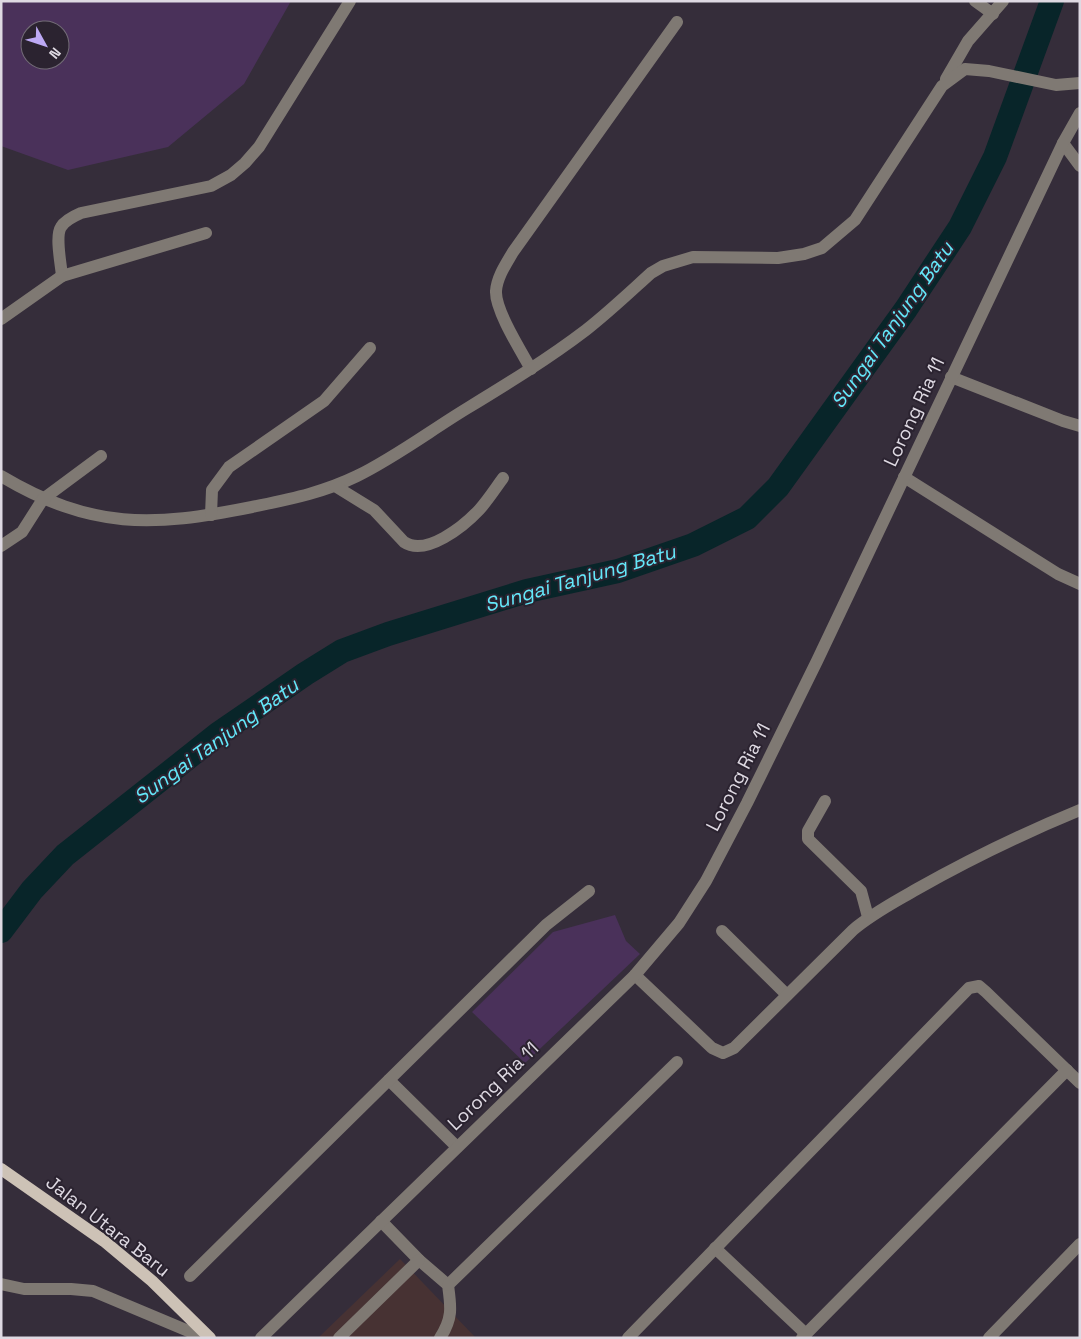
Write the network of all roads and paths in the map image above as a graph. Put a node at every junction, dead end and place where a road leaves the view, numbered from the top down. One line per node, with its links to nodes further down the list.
1 (350, 1): 12 (street)
2 (975, 1): 4 (street)
3 (1003, 1): 4 (street)
4 (993, 14): 7 (street)
5 (677, 22): 15 (street)
6 (1080, 83): 7 (street)
7 (942, 86): 15 (street)
8 (1080, 113): 9 (street, Lorong Ria 11)
9 (1063, 143): 10 (street); 16 (street, Lorong Ria 11)
10 (1080, 166)
11 (206, 233): 12 (street)
12 (62, 276): 13 (street)
13 (1, 319)
14 (370, 348): 24 (street)
15 (531, 369): 22 (street)
16 (951, 377): 17 (street); 20 (street, Lorong Ria 11)
17 (1080, 426)
18 (101, 456): 23 (street)
19 (1, 476): 23 (street)
20 (904, 477): 26 (street); 32 (street, Lorong Ria 11)
21 (503, 478): 22 (street)
22 (335, 486): 24 (street)
23 (43, 499): 24 (street); 25 (street)
24 (211, 515)
25 (1, 546)
26 (1080, 584)
27 (825, 801): 30 (street)
28 (1080, 810): 30 (street)
29 (589, 891): 36 (street)
30 (868, 917): 33 (street)
31 (722, 932): 33 (street)
32 (635, 975): 33 (street); 38 (street, Lorong Ria 11)
33 (787, 995)
34 (677, 1062): 46 (street)
35 (1067, 1070): 37 (street); 42 (street); 47 (street)
36 (389, 1080): 38 (street); 44 (street)
37 (1080, 1083)
38 (457, 1147): 40 (street, Lorong Ria 11)
39 (1, 1169): 49 (main road, Jalan Utara Baru)
40 (381, 1222): 43 (street); 50 (street, Lorong Ria 11)
41 (1080, 1244): 54 (street)
42 (715, 1248): 47 (street); 53 (street)
43 (419, 1260): 46 (street); 51 (street)
44 (190, 1276)
45 (1, 1284): 48 (street)
46 (448, 1285): 52 (street)
47 (804, 1336)
48 (205, 1338)
49 (210, 1338)
50 (262, 1338)
51 (339, 1338)
52 (440, 1338)
53 (628, 1338)
54 (989, 1338)

